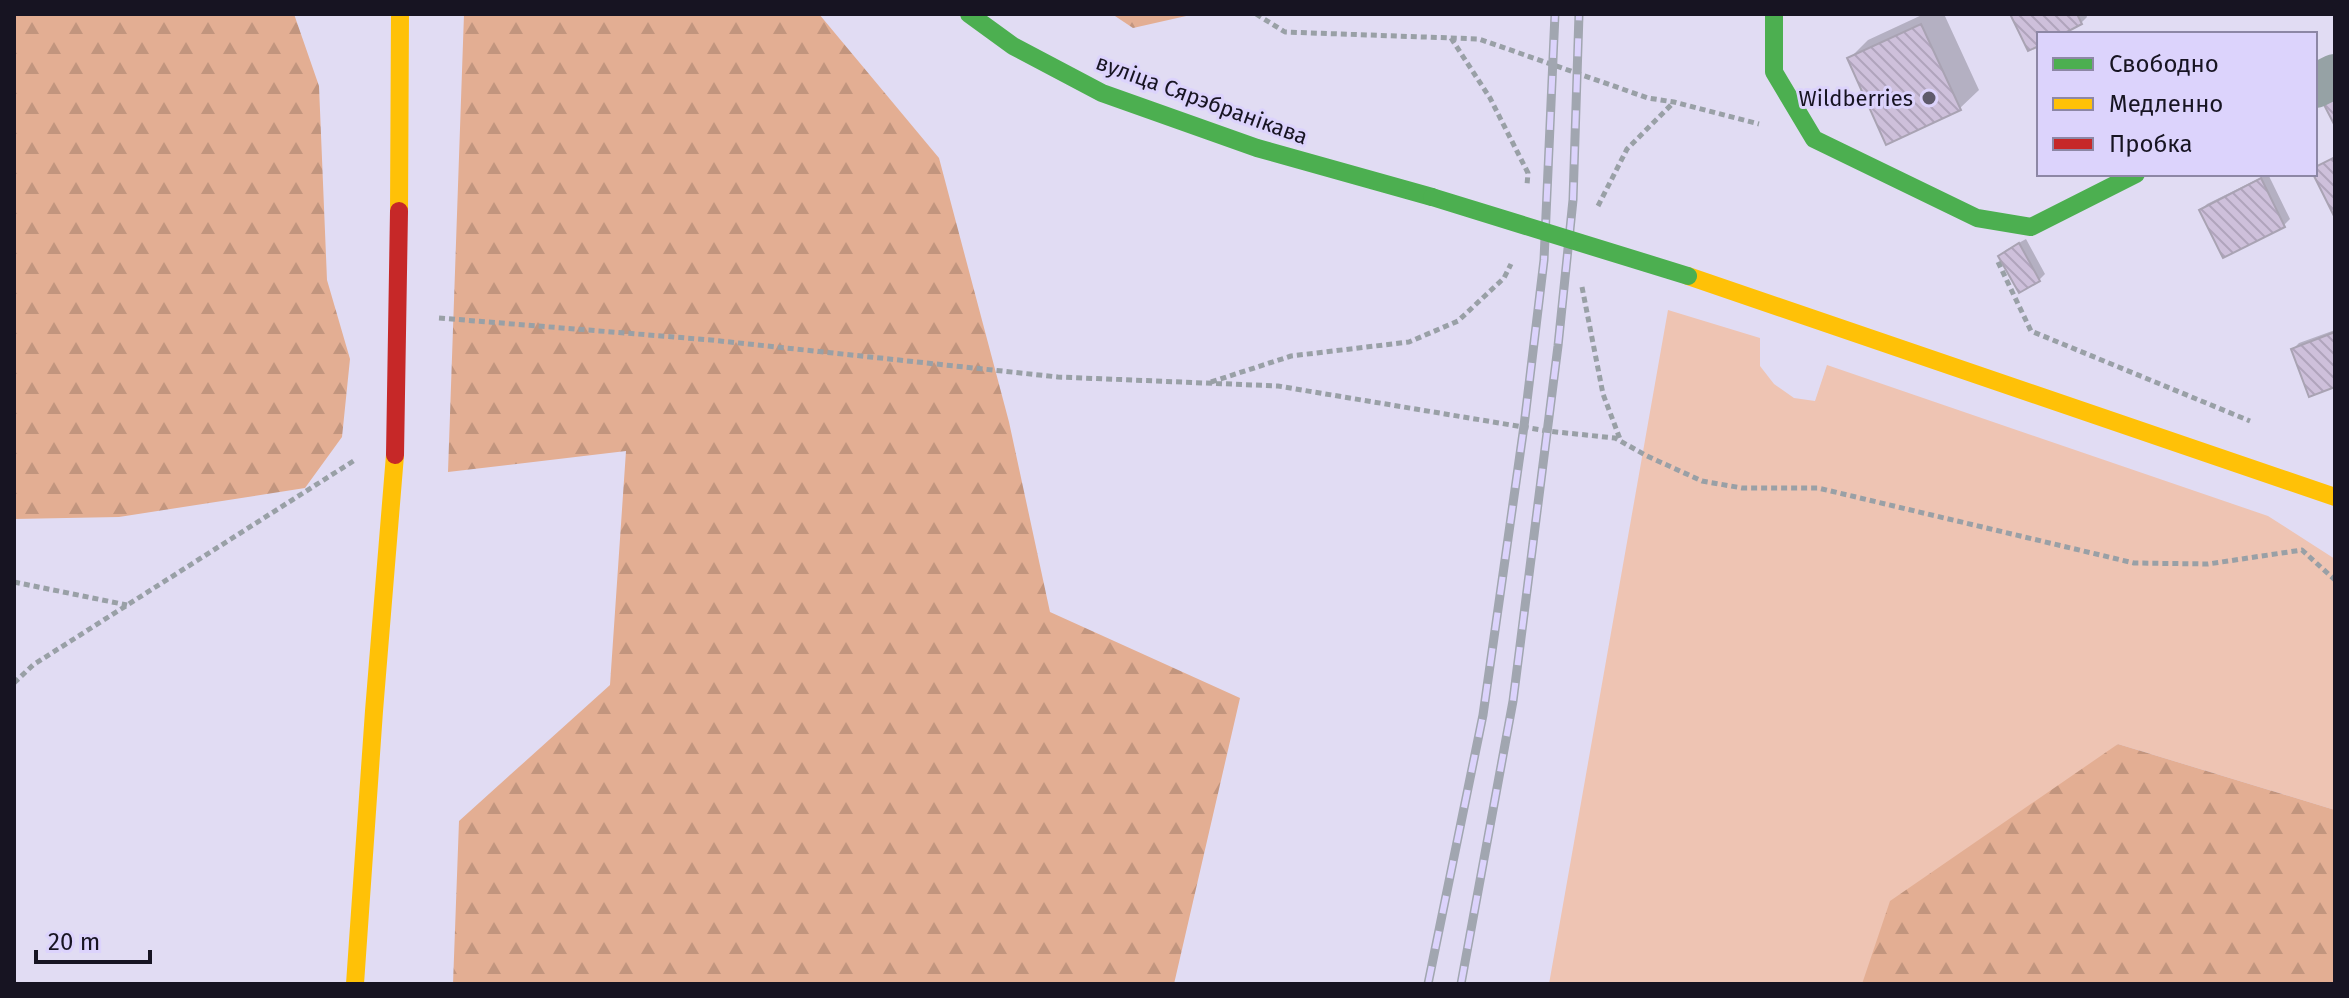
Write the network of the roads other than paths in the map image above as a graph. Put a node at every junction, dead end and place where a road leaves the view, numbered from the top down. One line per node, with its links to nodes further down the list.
1 (400, 14): 8 (street)
2 (969, 14): 7 (street, вуліца Сярэбранікава, bridge)
3 (1774, 14): 6 (street)
4 (2335, 76): 5 (street)
5 (2317, 85)
6 (2132, 176)
7 (2330, 504)
8 (355, 984)

